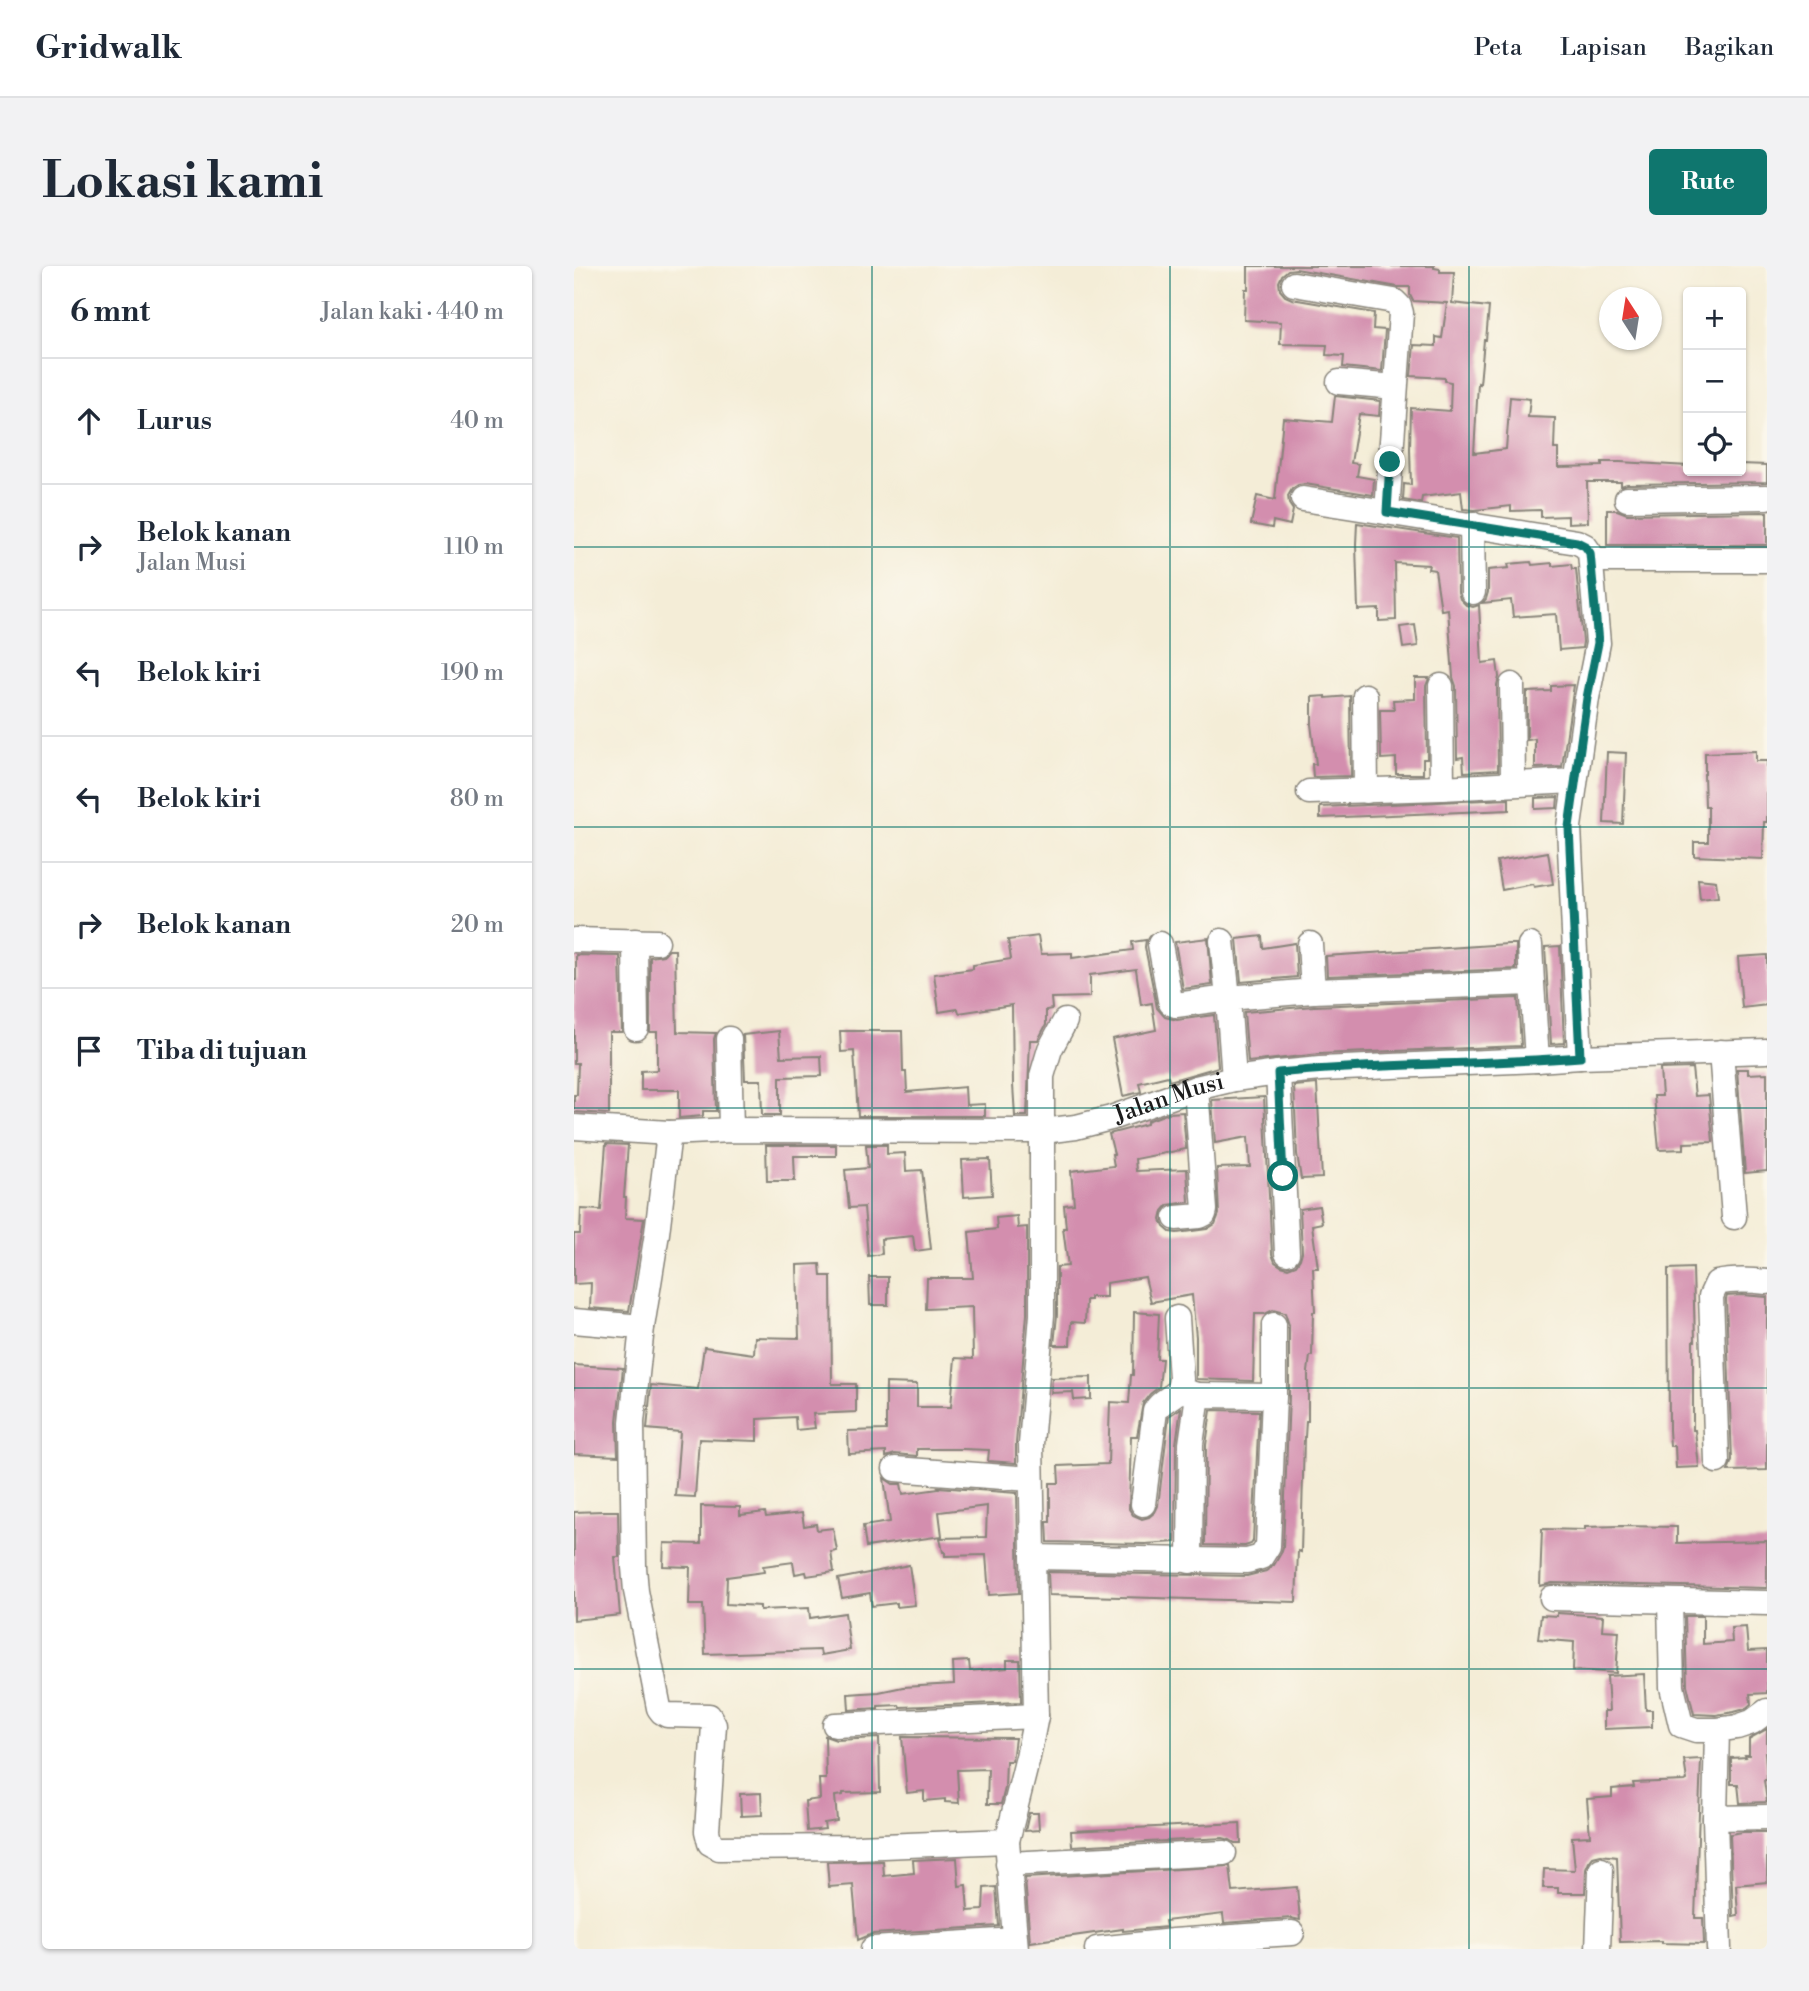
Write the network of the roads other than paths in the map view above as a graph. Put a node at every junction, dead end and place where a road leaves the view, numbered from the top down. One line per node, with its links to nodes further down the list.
1 (1294, 284): 3 (street)
2 (1339, 382): 3 (street)
3 (1395, 387): 7 (street)
4 (1767, 496): 6 (street)
5 (1303, 499): 7 (street)
6 (1627, 499)
7 (1387, 512): 8 (street)
8 (1472, 524): 9 (street); 11 (street)
9 (1592, 560): 10 (street); 15 (street)
10 (1767, 560)
11 (1473, 592)
12 (1511, 685): 16 (street)
13 (1441, 686): 17 (street)
14 (1364, 696): 18 (street)
15 (1574, 781): 16 (street); 33 (street)
16 (1513, 784): 17 (street)
17 (1443, 788): 18 (street)
18 (1366, 791): 19 (street)
19 (1309, 792)
20 (574, 940): 29 (street)
21 (1222, 941): 27 (street)
22 (1160, 944): 27 (street)
23 (1310, 944): 26 (street)
24 (1530, 945): 25 (street)
25 (1532, 983): 26 (street); 34 (street)
26 (1313, 991): 27 (street)
27 (1228, 998): 36 (street)
28 (1065, 1021): 40 (street)
29 (636, 1028)
30 (729, 1039): 39 (street)
31 (1767, 1051): 32 (street, Jalan Musi)
32 (1721, 1052): 33 (street, Jalan Musi); 42 (street)
33 (1580, 1057): 34 (street, Jalan Musi)
34 (1537, 1060): 35 (street, Jalan Musi)
35 (1278, 1073): 36 (street, Jalan Musi); 44 (street)
36 (1234, 1079): 37 (street, Jalan Musi)
37 (1196, 1088): 40 (street, Jalan Musi); 43 (street)
38 (574, 1127): 41 (street, Jalan Musi)
39 (731, 1130): 40 (street, Jalan Musi); 41 (street, Jalan Musi)
40 (1043, 1131): 54 (street)
41 (669, 1133): 49 (street)
42 (1734, 1217)
43 (1175, 1218)
44 (1287, 1253)
45 (1767, 1282): 52 (street)
46 (1177, 1318): 50 (street)
47 (574, 1321): 49 (street)
48 (1274, 1325): 51 (street)
49 (642, 1327): 67 (street)
50 (1188, 1392): 51 (street); 55 (street); 57 (street)
51 (1274, 1396): 57 (street)
52 (1717, 1461)
53 (895, 1469): 54 (street)
54 (1031, 1479): 56 (street)
55 (1143, 1504)
56 (1033, 1557): 57 (street); 62 (street)
57 (1190, 1561)
58 (1552, 1598): 59 (street)
59 (1670, 1601): 60 (street); 64 (street)
60 (1767, 1603)
61 (1767, 1711): 64 (street)
62 (1035, 1716): 63 (street); 67 (street)
63 (835, 1725)
64 (1717, 1730): 66 (street)
65 (1767, 1817): 66 (street)
66 (1715, 1818): 76 (street)
67 (1008, 1853): 68 (street); 71 (street)
68 (1224, 1853)
69 (1601, 1870): 75 (street)
70 (1292, 1933): 72 (street)
71 (1016, 1945): 73 (street)
72 (1173, 1945): 74 (street)
73 (873, 1949)
74 (1097, 1949)
75 (1598, 1949)
76 (1719, 1949)

